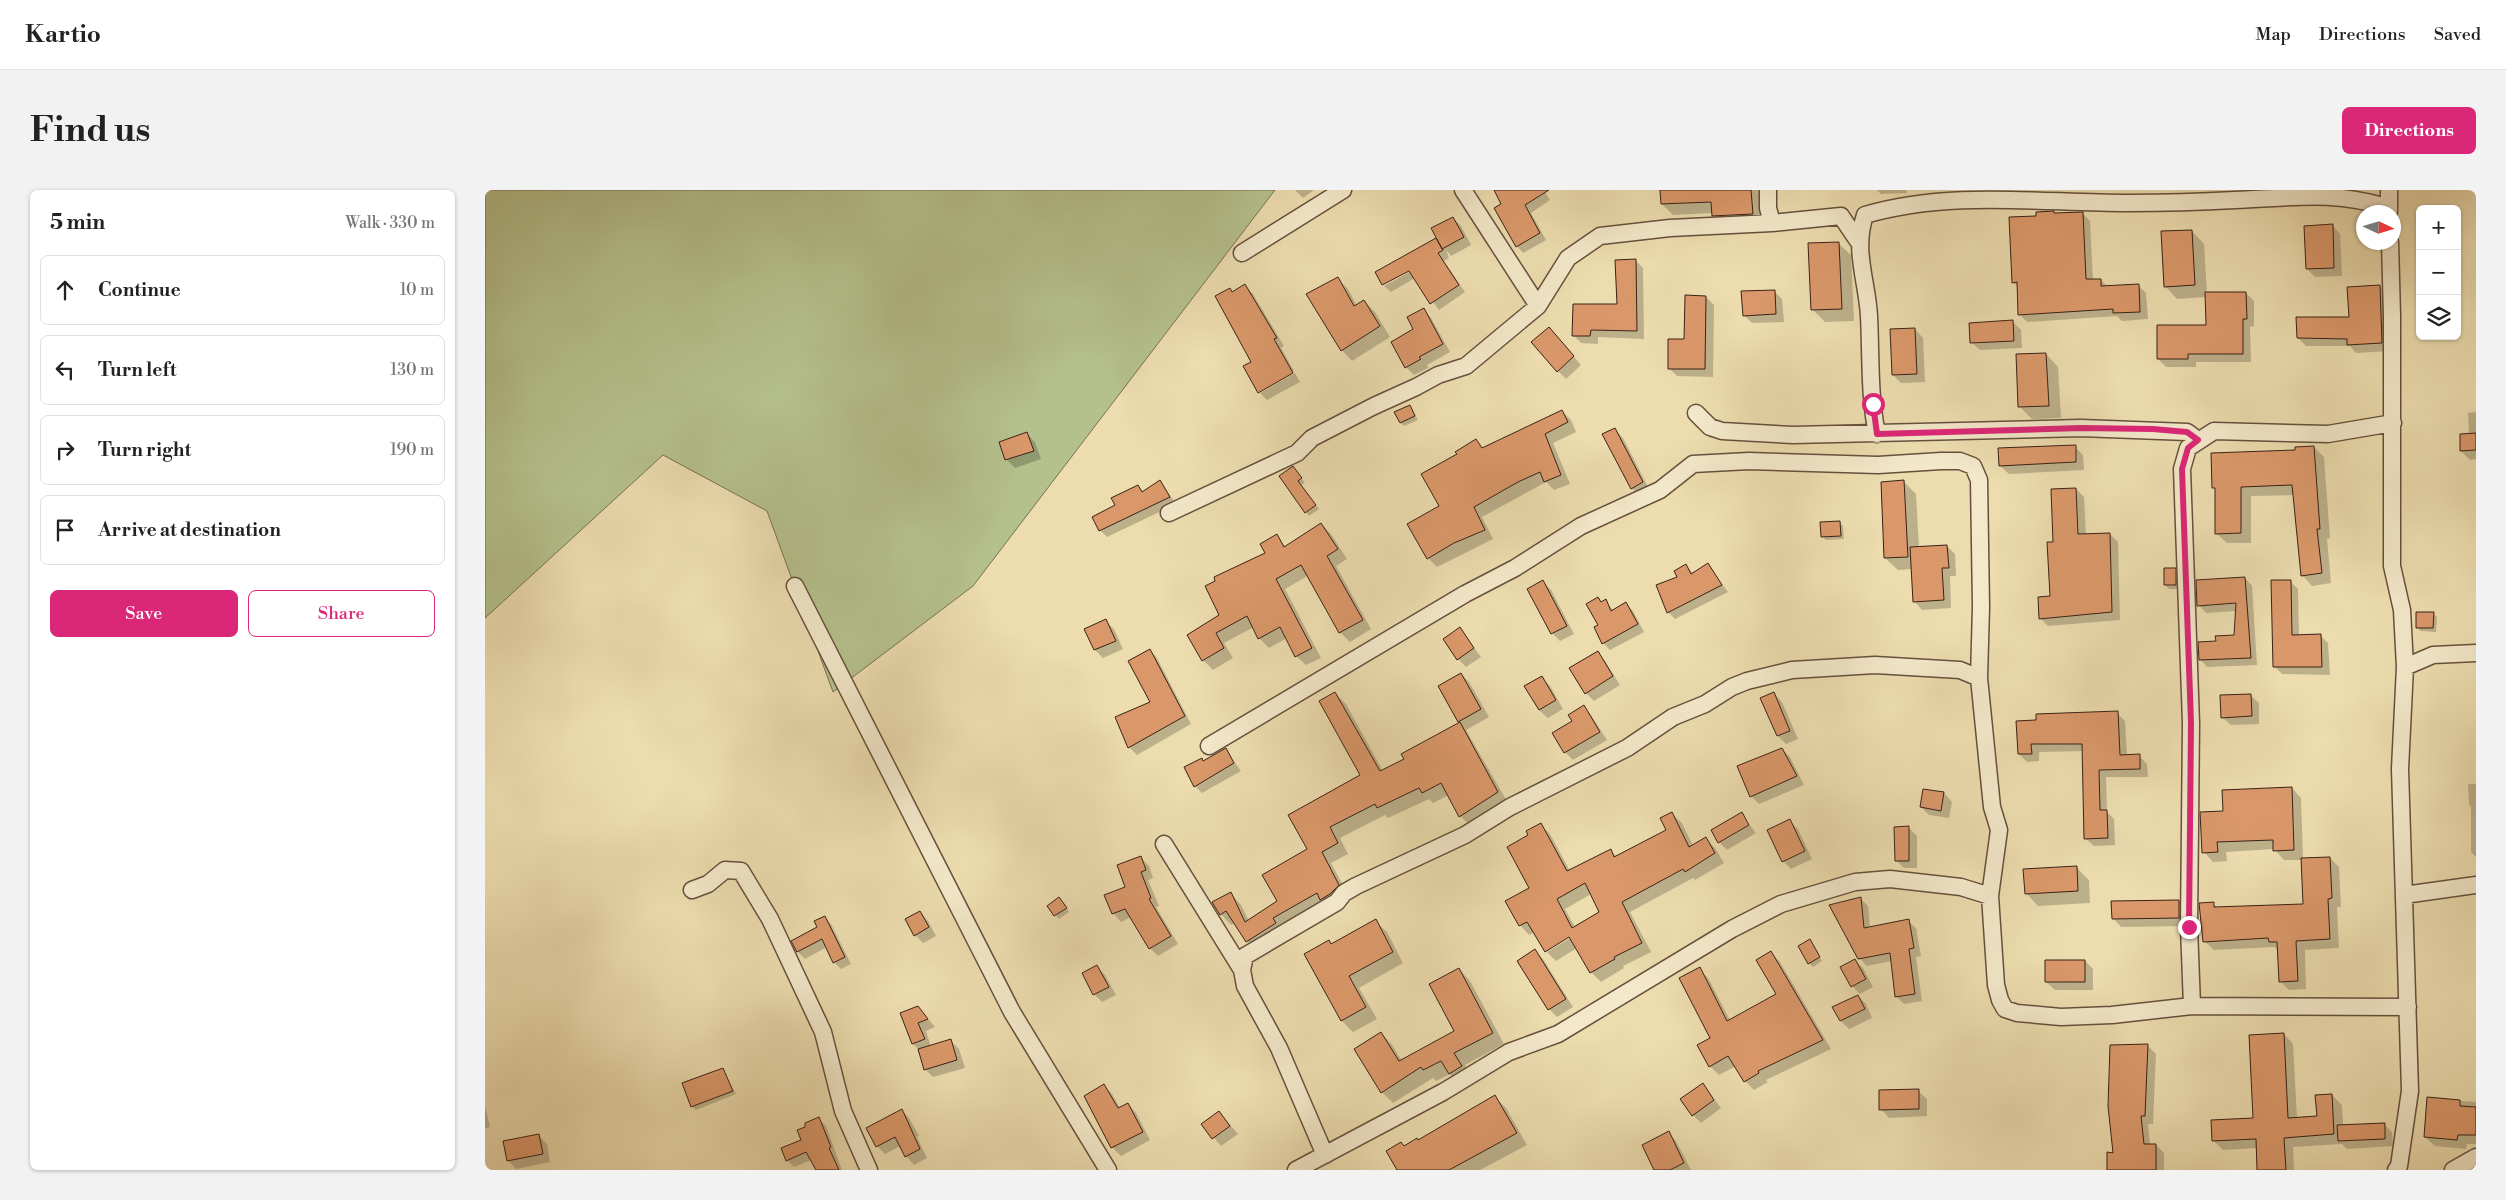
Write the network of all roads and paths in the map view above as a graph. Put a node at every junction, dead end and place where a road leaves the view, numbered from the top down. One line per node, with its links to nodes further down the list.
1 (1343, 190): 13 (street)
2 (1463, 190): 14 (street)
3 (1767, 190): 10 (street)
4 (2389, 190): 7 (street)
5 (1982, 193): 6 (street); 8 (street)
6 (2379, 205)
7 (2389, 205)
8 (1865, 215): 9 (street); 11 (street)
9 (1841, 216): 10 (street); 11 (street)
10 (1772, 223): 14 (street)
11 (1858, 241): 17 (street)
12 (2390, 250): 16 (street)
13 (1242, 253)
14 (1538, 306): 19 (street)
15 (1696, 414): 17 (street)
16 (2393, 423): 18 (street); 22 (street)
17 (1877, 434): 18 (street)
18 (2198, 440): 31 (street)
19 (1169, 513)
20 (795, 586): 37 (street)
21 (2476, 652): 22 (street)
22 (2405, 667): 28 (street)
23 (1979, 678): 24 (street); 29 (street); 30 (street)
24 (1209, 746)
25 (1164, 844): 30 (street)
26 (2476, 885): 28 (street)
27 (691, 890): 36 (street)
28 (2404, 895): 32 (street)
29 (1990, 896): 31 (street); 33 (street)
30 (1242, 970): 33 (street)
31 (2192, 1006): 32 (street)
32 (2408, 1007): 35 (street)
33 (1325, 1155): 38 (street)
34 (2476, 1157): 39 (street)
35 (2399, 1169)
36 (869, 1170)
37 (1108, 1170)
38 (1296, 1170)
39 (2453, 1170)

